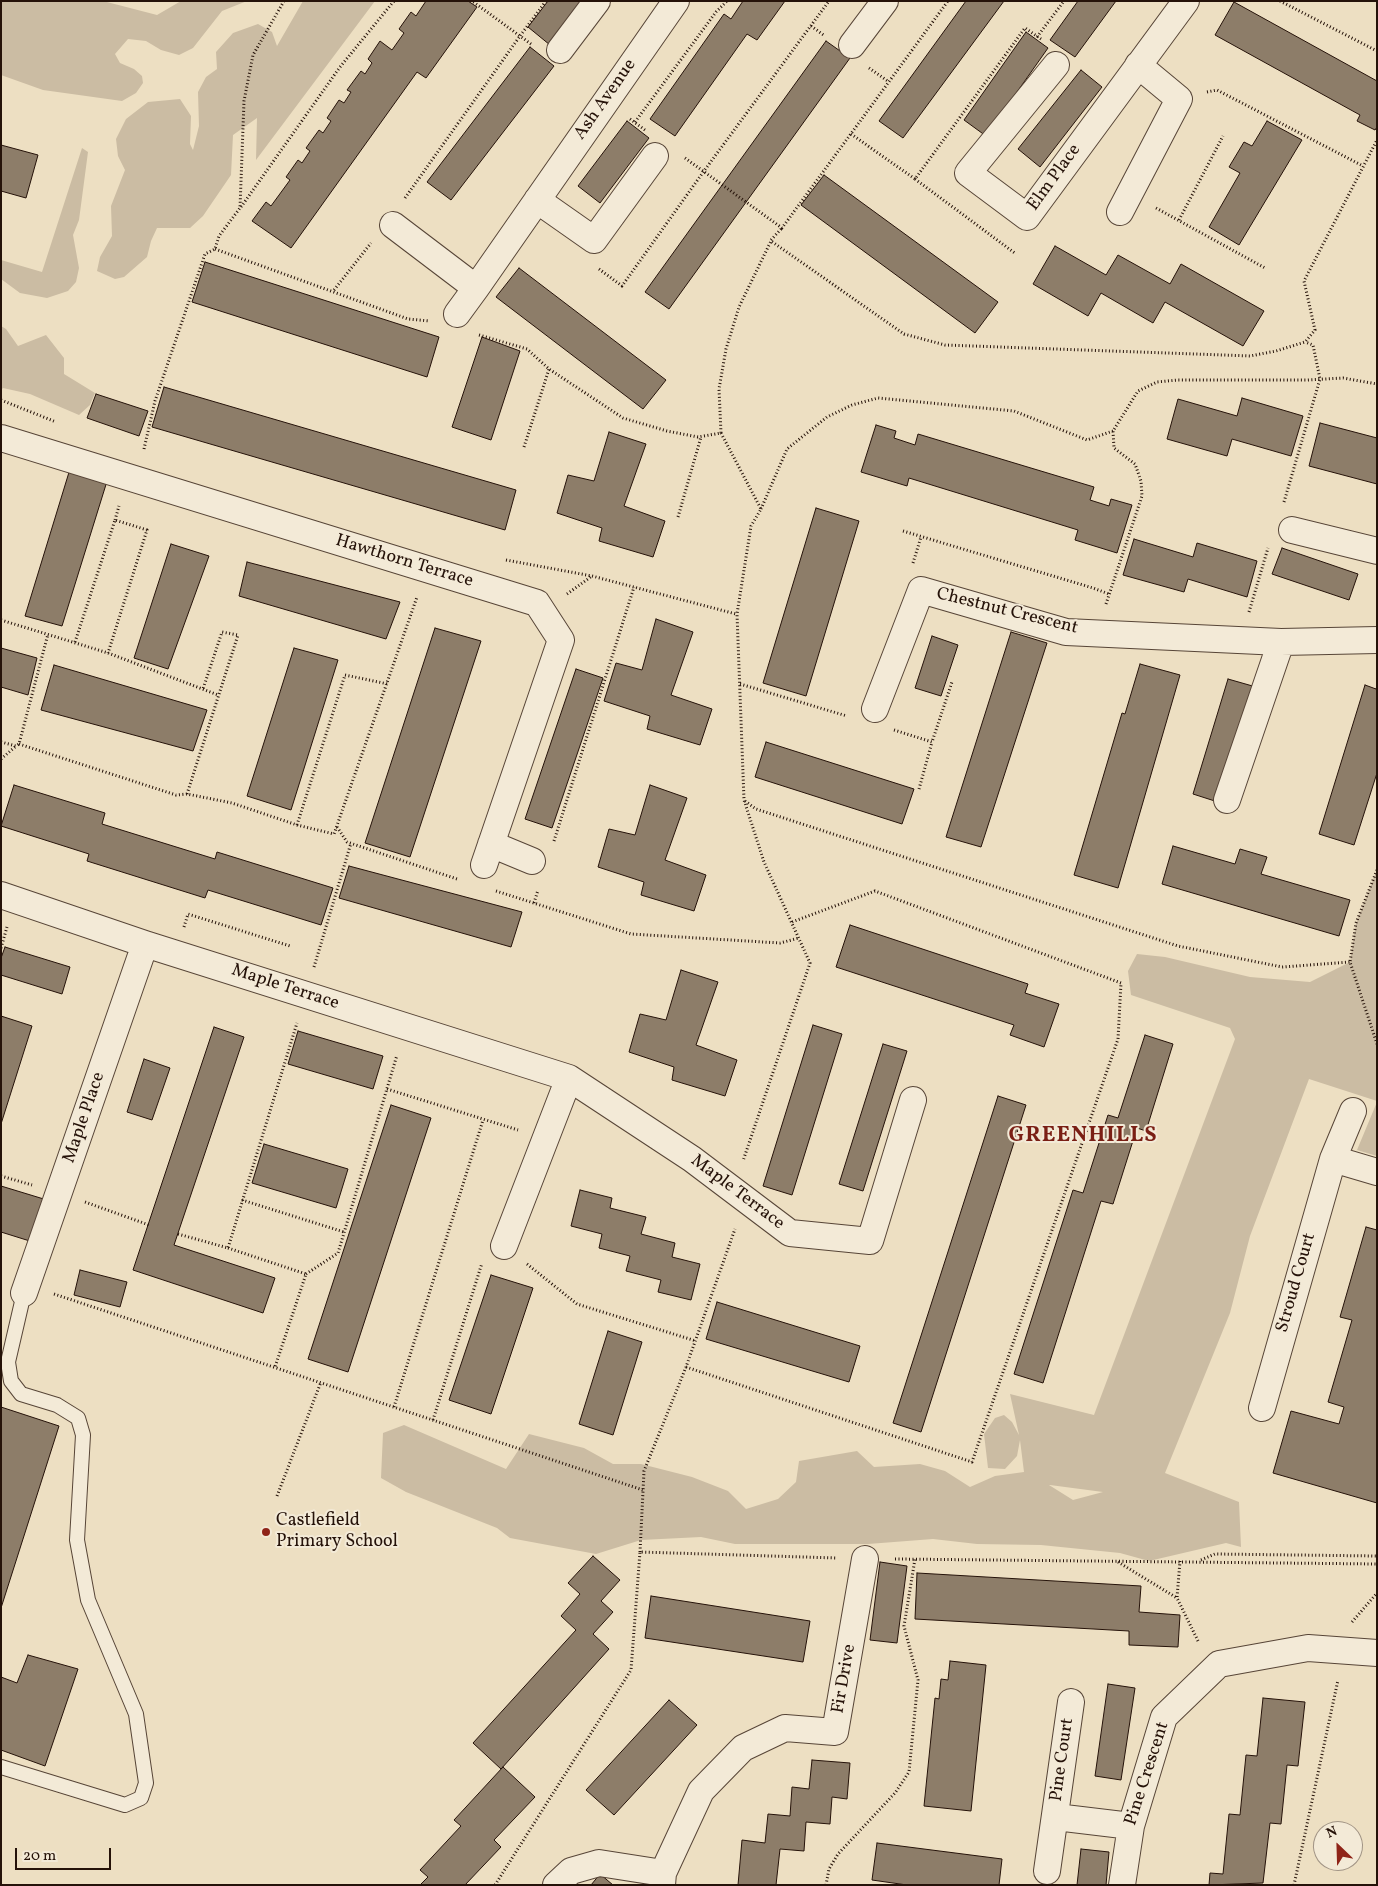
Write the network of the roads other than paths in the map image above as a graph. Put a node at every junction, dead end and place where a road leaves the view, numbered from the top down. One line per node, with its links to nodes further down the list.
1 (596, 1): 6 (street)
2 (676, 1): 10 (street, Ash Avenue)
3 (885, 1): 5 (street)
4 (1186, 1): 8 (street, Elm Place)
5 (852, 45)
6 (560, 50)
7 (1056, 65): 8 (street, Elm Place)
8 (1138, 65): 11 (street)
9 (655, 156): 10 (street)
10 (537, 200): 13 (street, Ash Avenue)
11 (1125, 202)
12 (390, 222): 13 (street)
13 (476, 288): 14 (street, Ash Avenue)
14 (448, 318)
15 (1, 438): 22 (street, Hawthorn Terrace)
16 (1292, 530): 17 (street)
17 (1377, 551)
18 (1377, 640): 19 (street, Chestnut Crescent)
19 (1281, 642): 20 (street, Chestnut Crescent); 21 (street)
20 (875, 709)
21 (1227, 800)
22 (541, 864)
23 (1, 895): 24 (street, Maple Terrace)
24 (145, 944): 25 (street, Maple Terrace); 31 (street, Maple Place)
25 (569, 1078): 26 (street, Maple Terrace); 30 (street)
26 (913, 1100)
27 (1353, 1111): 28 (street, Stroud Court)
28 (1333, 1159): 29 (street); 32 (street, Stroud Court)
29 (1377, 1172)
30 (504, 1246)
31 (25, 1289): 36 (lane)
32 (1262, 1408)
33 (865, 1559): 40 (street, Fir Drive)
34 (1377, 1653): 38 (street, Pine Crescent)
35 (1071, 1702): 37 (street, Pine Court)
36 (1, 1767)
37 (1056, 1818): 38 (street, Pine Court); 39 (street, Pine Court)
38 (1130, 1826): 42 (street, Pine Crescent)
39 (1047, 1871)
40 (662, 1879): 41 (street, Fir Drive)
41 (556, 1885)
42 (1122, 1885)

